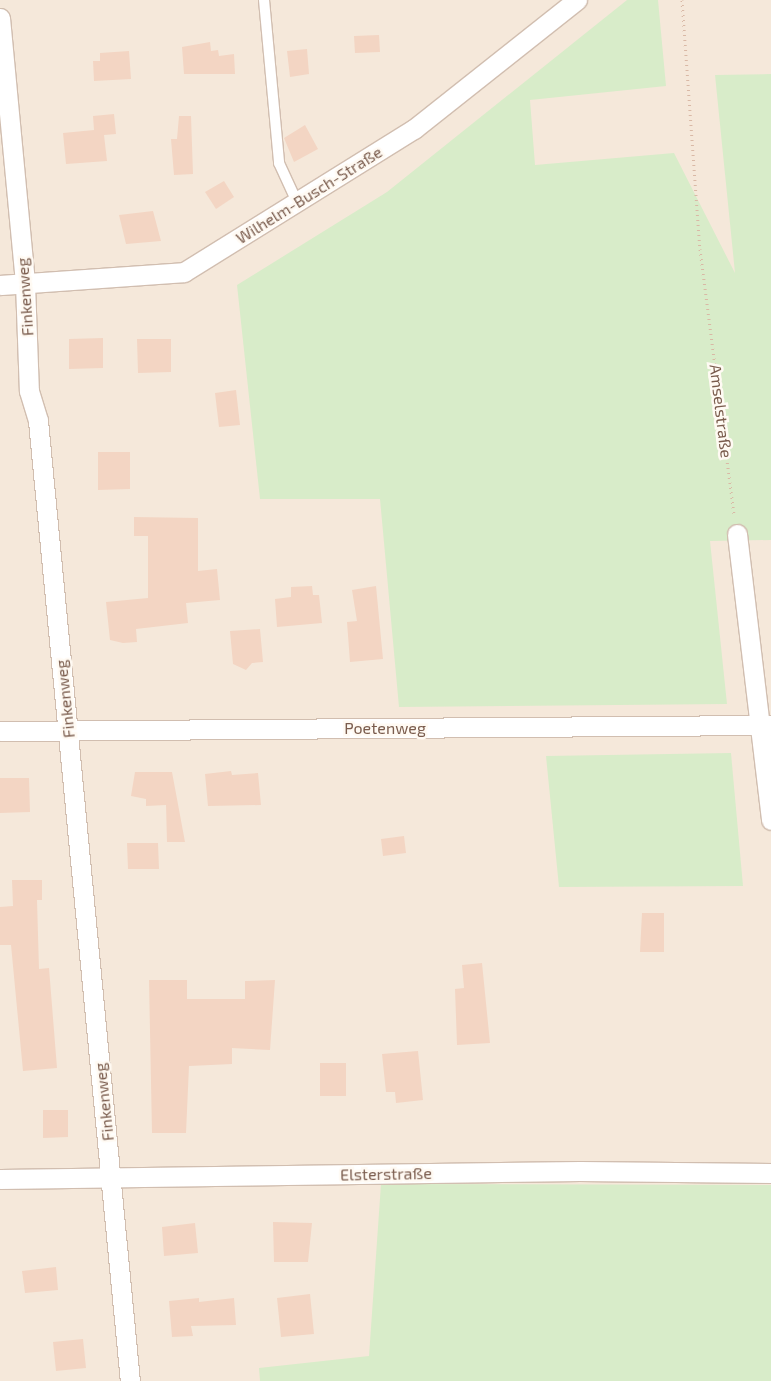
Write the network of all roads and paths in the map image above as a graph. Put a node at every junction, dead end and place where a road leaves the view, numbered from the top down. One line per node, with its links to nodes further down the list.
1 (264, 0): 5 (lane)
2 (577, 0): 5 (street, Wilhelm-Busch-Straße)
3 (682, 0): 8 (path, Amselstraße)
4 (0, 18): 6 (street, Finkenweg)
5 (297, 202): 6 (street, Wilhelm-Busch-Straße)
6 (25, 284): 7 (street, Wilhelm-Busch-Straße); 10 (street, Finkenweg)
7 (0, 285)
8 (737, 534): 9 (street)
9 (765, 725): 10 (street, Poetenweg); 12 (street)
10 (68, 730): 11 (street, Poetenweg); 14 (street, Finkenweg)
11 (0, 731)
12 (771, 820)
13 (771, 1173): 14 (street, Elsterstraße)
14 (111, 1178): 15 (street, Elsterstraße); 16 (street, Finkenweg)
15 (0, 1179)
16 (130, 1381)

